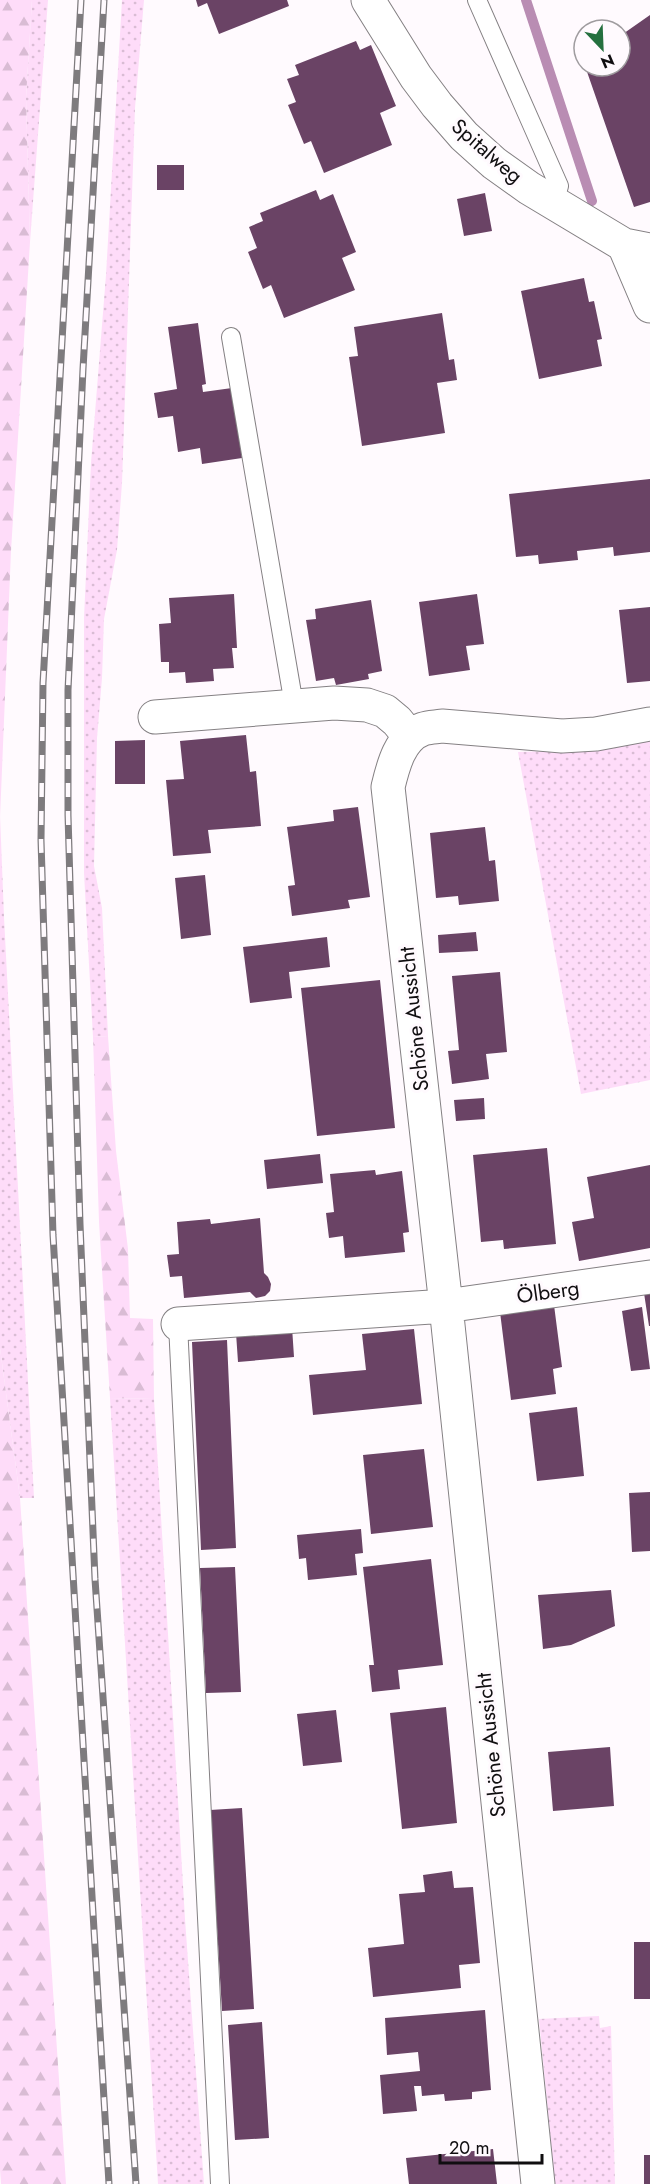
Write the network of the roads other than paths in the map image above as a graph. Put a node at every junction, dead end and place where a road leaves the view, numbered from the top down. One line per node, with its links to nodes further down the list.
1 (368, 0): 3 (street, Spitalweg)
2 (477, 0): 3 (lane)
3 (554, 203): 4 (street, Spitalweg)
4 (637, 248): 5 (street)
5 (650, 306)
6 (231, 337): 7 (lane)
7 (294, 705): 8 (street); 10 (street)
8 (154, 717)
9 (650, 724): 10 (street)
10 (410, 737): 12 (street, Schöne Aussicht)
11 (650, 1277): 12 (street, Ölberg)
12 (446, 1306): 13 (street); 15 (street, Schöne Aussicht)
13 (178, 1324): 14 (lane)
14 (220, 2184)
15 (538, 2184)

